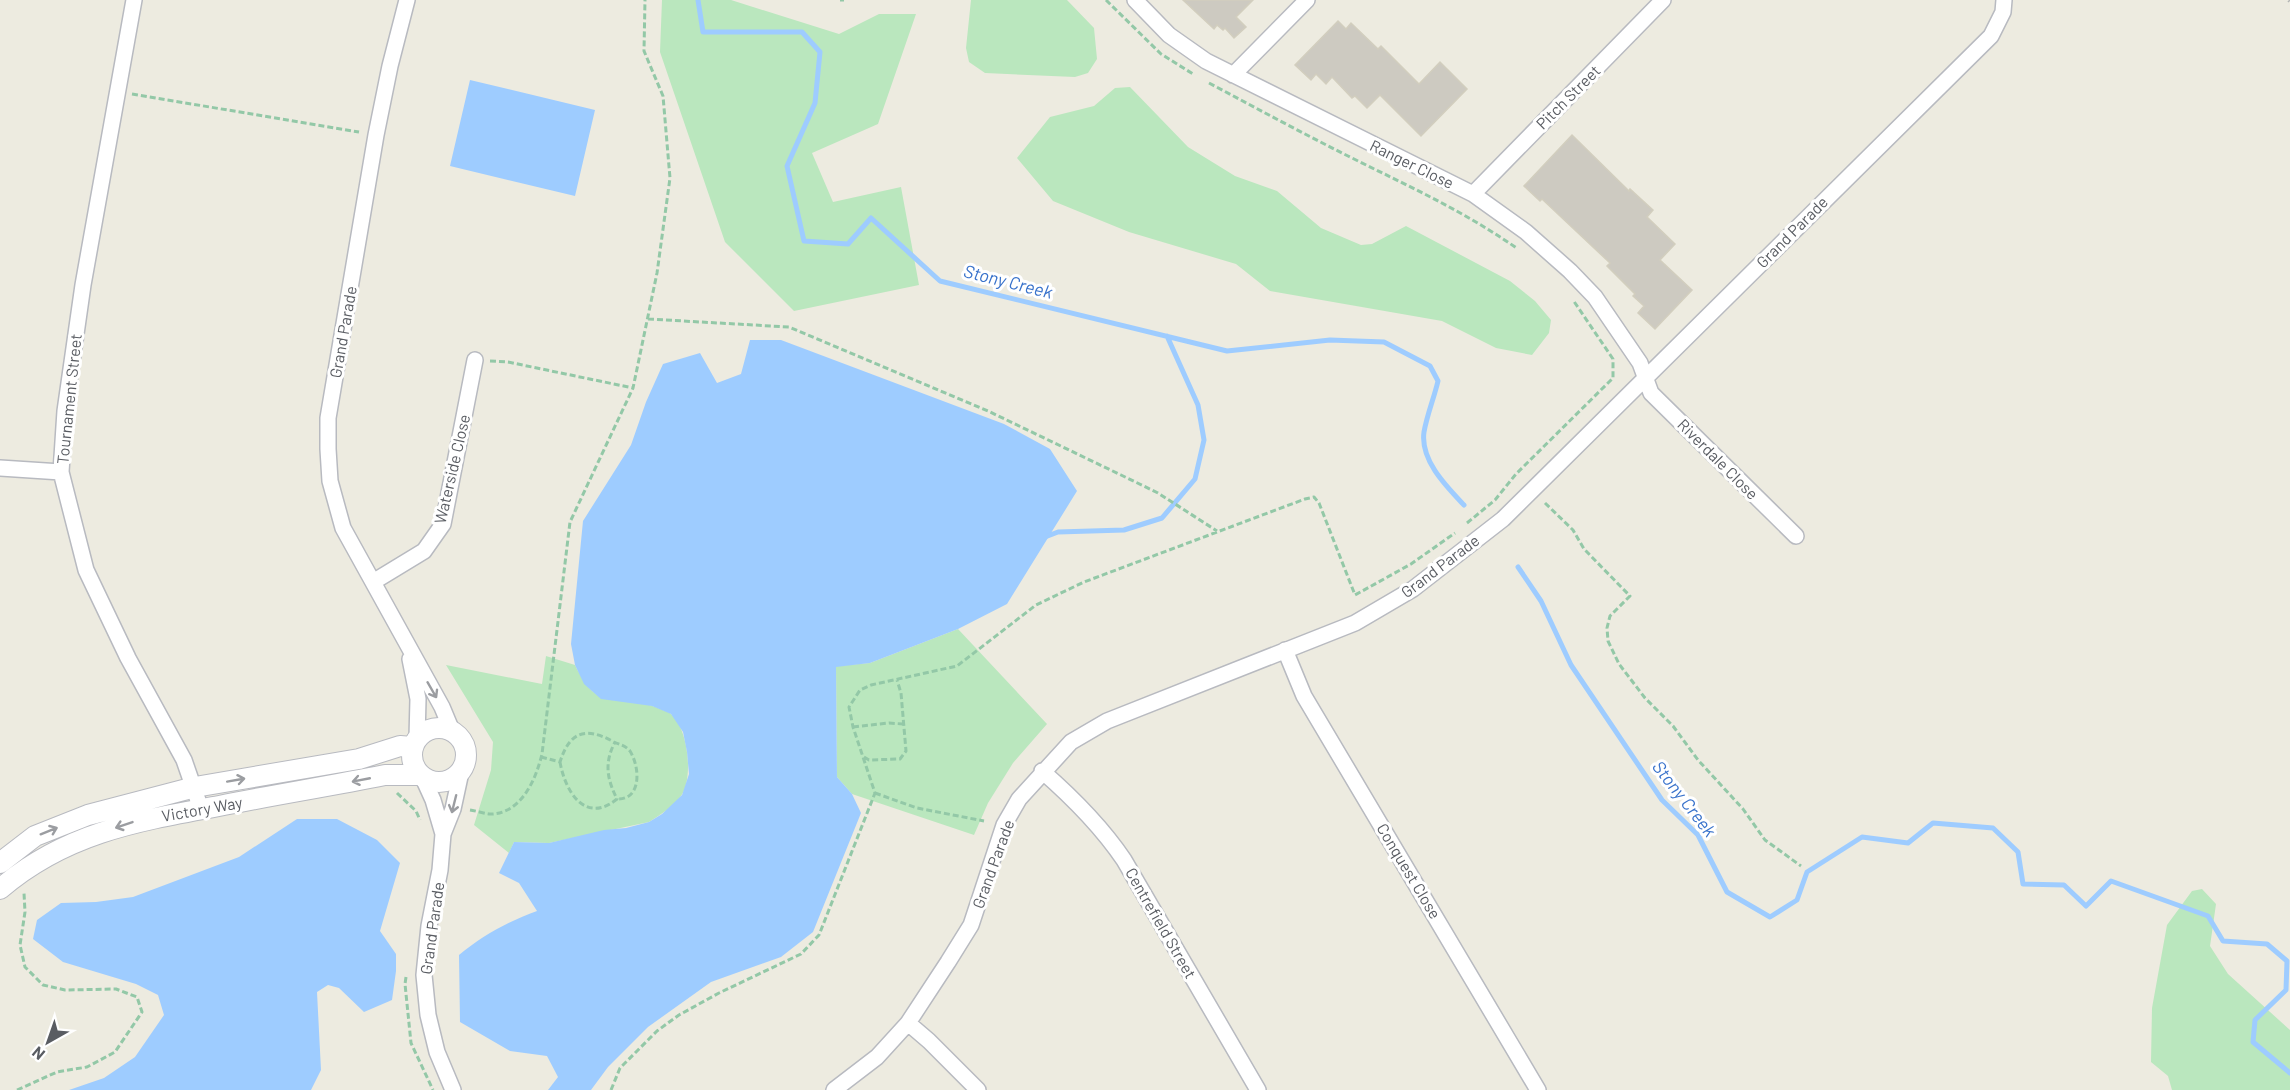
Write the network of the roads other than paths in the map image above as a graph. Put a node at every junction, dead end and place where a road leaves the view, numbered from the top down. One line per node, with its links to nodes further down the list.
1 (134, 0): 12 (street, Tournament Street)
2 (407, 0): 14 (street, Grand Parade)
3 (1135, 0): 7 (street, Ranger Close)
4 (1307, 0): 7 (street)
5 (1663, 0): 8 (street, Pitch Street)
6 (2004, 0): 10 (street, Grand Parade)
7 (1233, 75): 8 (street, Ranger Close)
8 (1473, 194): 10 (street, Ranger Close)
9 (476, 360): 14 (street, Waterside Close)
10 (1646, 379): 13 (street, Riverdale Close); 16 (street, Grand Parade)
11 (0, 468): 12 (street)
12 (61, 472): 22 (street, Tournament Street)
13 (1796, 536)
14 (373, 582): 15 (street, Grand Parade)
15 (409, 650): 17 (street, Grand Parade, one-way to 17); 18 (street, Grand Parade)
16 (1285, 650): 19 (street, Grand Parade); 32 (street, Conquest Close)
17 (452, 731): 18 (street); 20 (street)
18 (415, 742): 21 (street); 22 (street, Victory Way, one-way to 18)
19 (1042, 771): 27 (street, Grand Parade); 31 (street, Centrefield Street)
20 (461, 772): 21 (street); 24 (street, Grand Parade, one-way to 24)
21 (421, 777): 23 (street, Victory Way, one-way to 23); 24 (street, Grand Parade)
22 (195, 787): 23 (street, Tournament Street); 25 (street, Victory Way, one-way to 22)
23 (201, 809): 26 (street, Victory Way, one-way to 26)
24 (443, 834): 28 (street, Grand Parade)
25 (0, 863)
26 (8, 892)
27 (908, 1023): 29 (street, Grand Parade); 30 (street)
28 (453, 1090)
29 (834, 1090)
30 (978, 1090)
31 (1258, 1090)
32 (1538, 1090)

